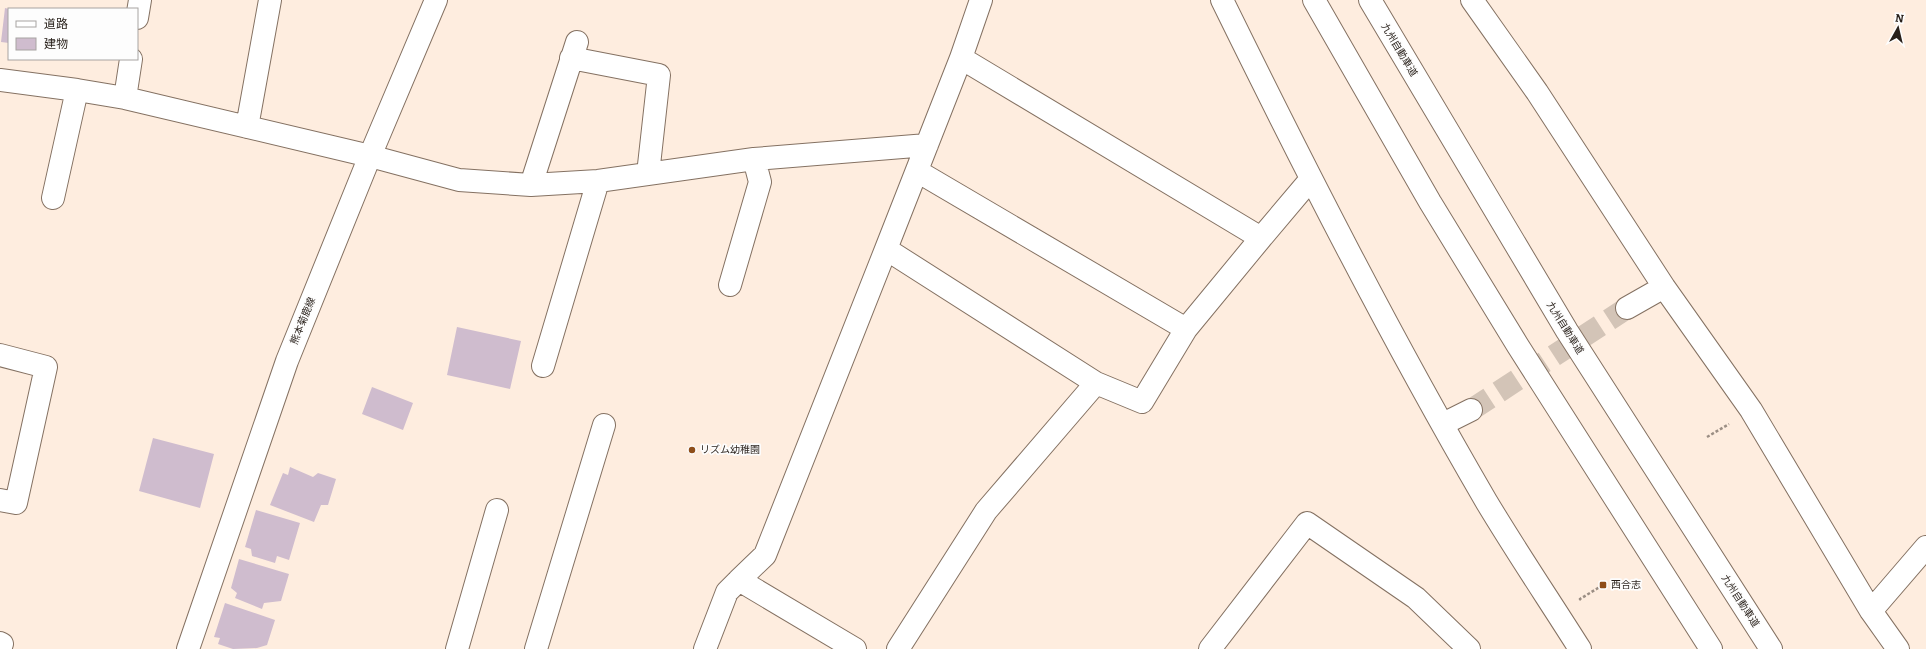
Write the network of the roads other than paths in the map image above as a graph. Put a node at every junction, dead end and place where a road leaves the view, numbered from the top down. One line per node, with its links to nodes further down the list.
1 (140, 0): 9 (main road)
2 (270, 0): 15 (main road)
3 (436, 0): 17 (main road, 熊本菊鹿線)
4 (982, 0): 10 (main road)
5 (1222, 0): 21 (main road)
6 (1314, 0): 51 (main road)
7 (1370, 0): 52 (main road, 九州自動車道)
8 (1472, 0): 28 (main road)
9 (138, 12)
10 (962, 58): 16 (main road); 25 (main road)
11 (131, 60): 14 (main road)
12 (0, 80): 13 (main road)
13 (77, 90): 14 (main road); 24 (main road)
14 (125, 98): 15 (main road)
15 (247, 127): 17 (main road)
16 (927, 146): 18 (main road); 19 (main road)
17 (370, 156): 23 (main road); 42 (main road, 熊本菊鹿線)
18 (754, 159): 20 (main road); 27 (main road)
19 (917, 171): 26 (main road); 30 (main road)
20 (648, 174): 22 (main road); 23 (main road)
21 (1310, 180): 25 (main road); 36 (main road)
22 (598, 181): 23 (main road); 32 (main road)
23 (532, 185)
24 (53, 198)
25 (1261, 238): 30 (main road)
26 (886, 250): 33 (main road); 40 (main road)
27 (730, 285)
28 (1664, 287): 29 (main road); 41 (main road)
29 (1627, 308)
30 (1186, 329): 33 (main road)
31 (0, 354): 37 (main road)
32 (543, 366)
33 (1096, 383): 47 (main road)
34 (1471, 410): 36 (main road)
35 (604, 424): 44 (main road)
36 (1443, 424): 50 (main road)
37 (0, 500)
38 (498, 510): 43 (main road)
39 (1926, 547): 41 (main road)
40 (739, 580): 45 (main road); 46 (main road)
41 (1871, 611): 53 (main road)
42 (188, 649)
43 (457, 649)
44 (536, 649)
45 (705, 649)
46 (855, 649)
47 (898, 649)
48 (1210, 649): 49 (main road)
49 (1469, 649)
50 (1580, 649)
51 (1711, 649)
52 (1771, 649)
53 (1898, 649)

